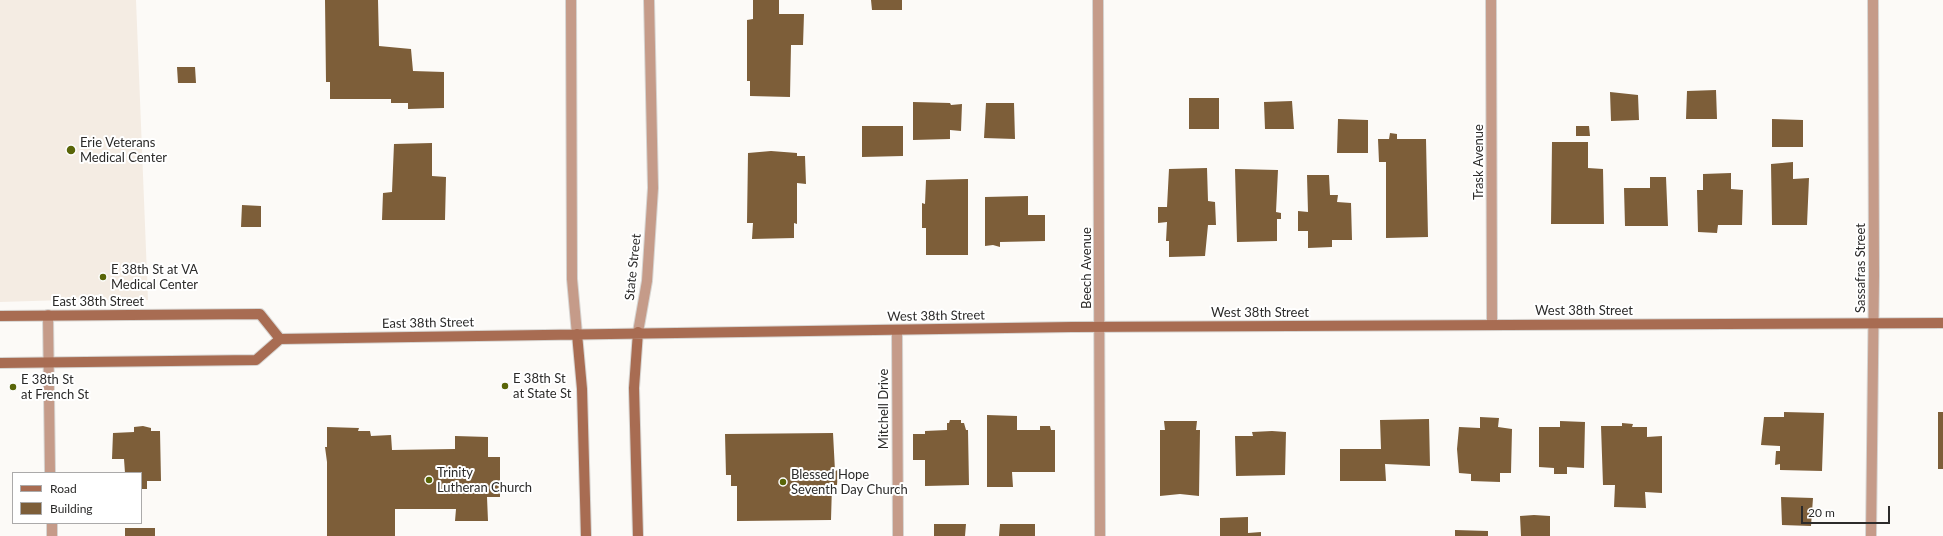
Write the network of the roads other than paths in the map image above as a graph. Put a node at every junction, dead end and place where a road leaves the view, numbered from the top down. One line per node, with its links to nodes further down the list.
1 (571, 0): 14 (street)
2 (649, 0): 13 (street, State Street)
3 (1098, 0): 11 (street, Beech Avenue)
4 (1491, 0): 10 (street, Trask Avenue)
5 (1873, 0): 8 (street, Sassafras Street)
6 (48, 315): 7 (main road, East 38th Street); 15 (main road, East 38th Street); 17 (street)
7 (0, 316)
8 (1873, 322): 9 (main road, West 38th Street); 10 (main road, West 38th Street); 25 (street, Sassafras Street)
9 (1943, 323)
10 (1492, 325): 11 (main road, West 38th Street)
11 (1100, 327): 12 (main road, West 38th Street); 24 (street, Beech Avenue)
12 (897, 330): 13 (main road, West 38th Street); 23 (street, Mitchell Drive)
13 (638, 332): 14 (main road, West 38th Street); 22 (main road, State Street)
14 (577, 334): 15 (main road, East 38th Street); 21 (main road)
15 (280, 339): 17 (main road)
16 (0, 362): 17 (main road)
17 (49, 362): 18 (street)
18 (50, 472)
19 (52, 524): 20 (street)
20 (52, 536)
21 (586, 536)
22 (638, 536)
23 (898, 536)
24 (1100, 536)
25 (1871, 536)

